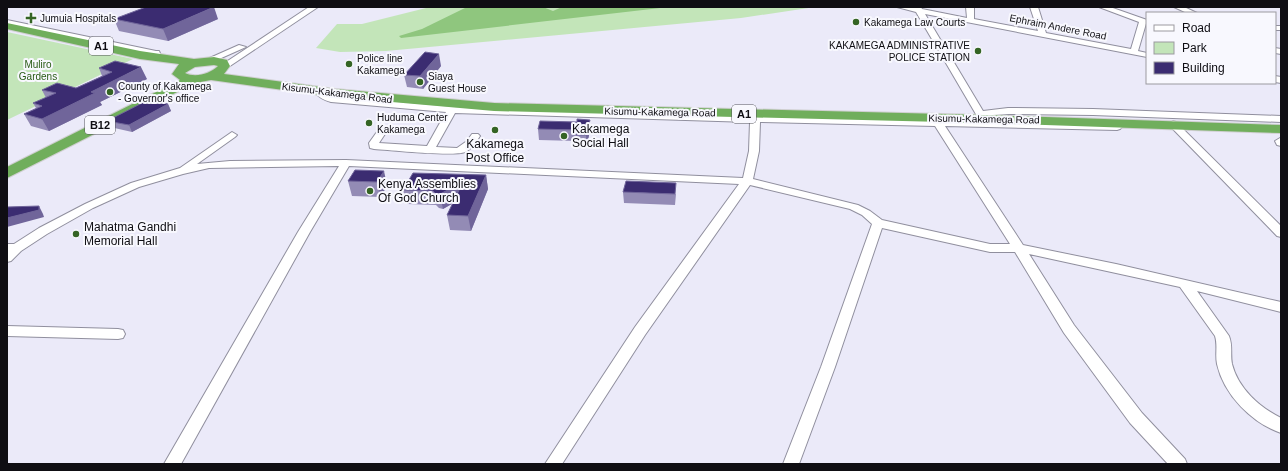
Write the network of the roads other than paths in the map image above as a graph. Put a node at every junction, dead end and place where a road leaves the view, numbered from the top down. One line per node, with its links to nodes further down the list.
1 (314, 7): 9 (street)
2 (901, 7): 7 (street, Ephraim Andere Road)
3 (970, 7): 11 (street)
4 (1034, 7): 15 (street)
5 (1103, 7): 12 (street)
6 (1178, 7): 8 (street)
7 (918, 9): 11 (street, Ephraim Andere Road); 28 (street)
8 (1190, 12)
9 (291, 21): 19 (street); 20 (street)
10 (7, 22): 18 (street)
11 (971, 22): 15 (street, Ephraim Andere Road)
12 (1145, 22): 16 (street)
13 (7, 26): 18 (highway, A1)
14 (7, 31): 21 (highway, A1)
15 (1043, 35): 16 (street, Ephraim Andere Road)
16 (1134, 52): 17 (street, Ephraim Andere Road)
17 (1146, 55)
18 (158, 58): 19 (highway, A1)
19 (201, 62): 20 (highway, Kisumu-Kakamega Road); 21 (highway)
20 (224, 67): 22 (highway); 28 (highway, Kisumu-Kakamega Road / A1)
21 (179, 73): 23 (highway); 25 (highway, B12)
22 (209, 76): 23 (highway); 24 (highway, Kisumu-Kakamega Road / A1)
23 (193, 79): 25 (highway, B12)
24 (319, 92): 26 (street); 27 (highway, Kisumu-Kakamega Road / A1)
25 (135, 102): 40 (highway, B12); 43 (highway, B12)
26 (452, 110): 29 (street); 39 (street)
27 (676, 112): 29 (street); 34 (highway, Kisumu-Kakamega Road / A1)
28 (980, 114): 30 (street); 32 (highway, Kisumu-Kakamega Road / A1)
29 (696, 118): 31 (street)
30 (1281, 119)
31 (755, 120): 33 (street); 44 (street)
32 (1281, 123)
33 (939, 124): 34 (street); 48 (street)
34 (1174, 126): 38 (highway, Kisumu-Kakamega Road / A1); 46 (street)
35 (382, 131): 39 (street)
36 (232, 135): 42 (street)
37 (475, 136): 39 (street)
38 (1280, 138)
39 (430, 149)
40 (7, 163)
41 (346, 163): 42 (street); 44 (street); 55 (street)
42 (181, 171): 47 (street)
43 (7, 173)
44 (747, 181): 45 (street); 56 (street)
45 (878, 223): 48 (street); 57 (street)
46 (1281, 233)
47 (12, 248): 49 (street)
48 (1018, 248): 50 (street); 58 (street)
49 (7, 258)
50 (1184, 284): 51 (street); 54 (street)
51 (1281, 307)
52 (7, 332): 53 (street)
53 (118, 334)
54 (1281, 426)
55 (172, 464)
56 (553, 464)
57 (791, 464)
58 (1179, 464)

